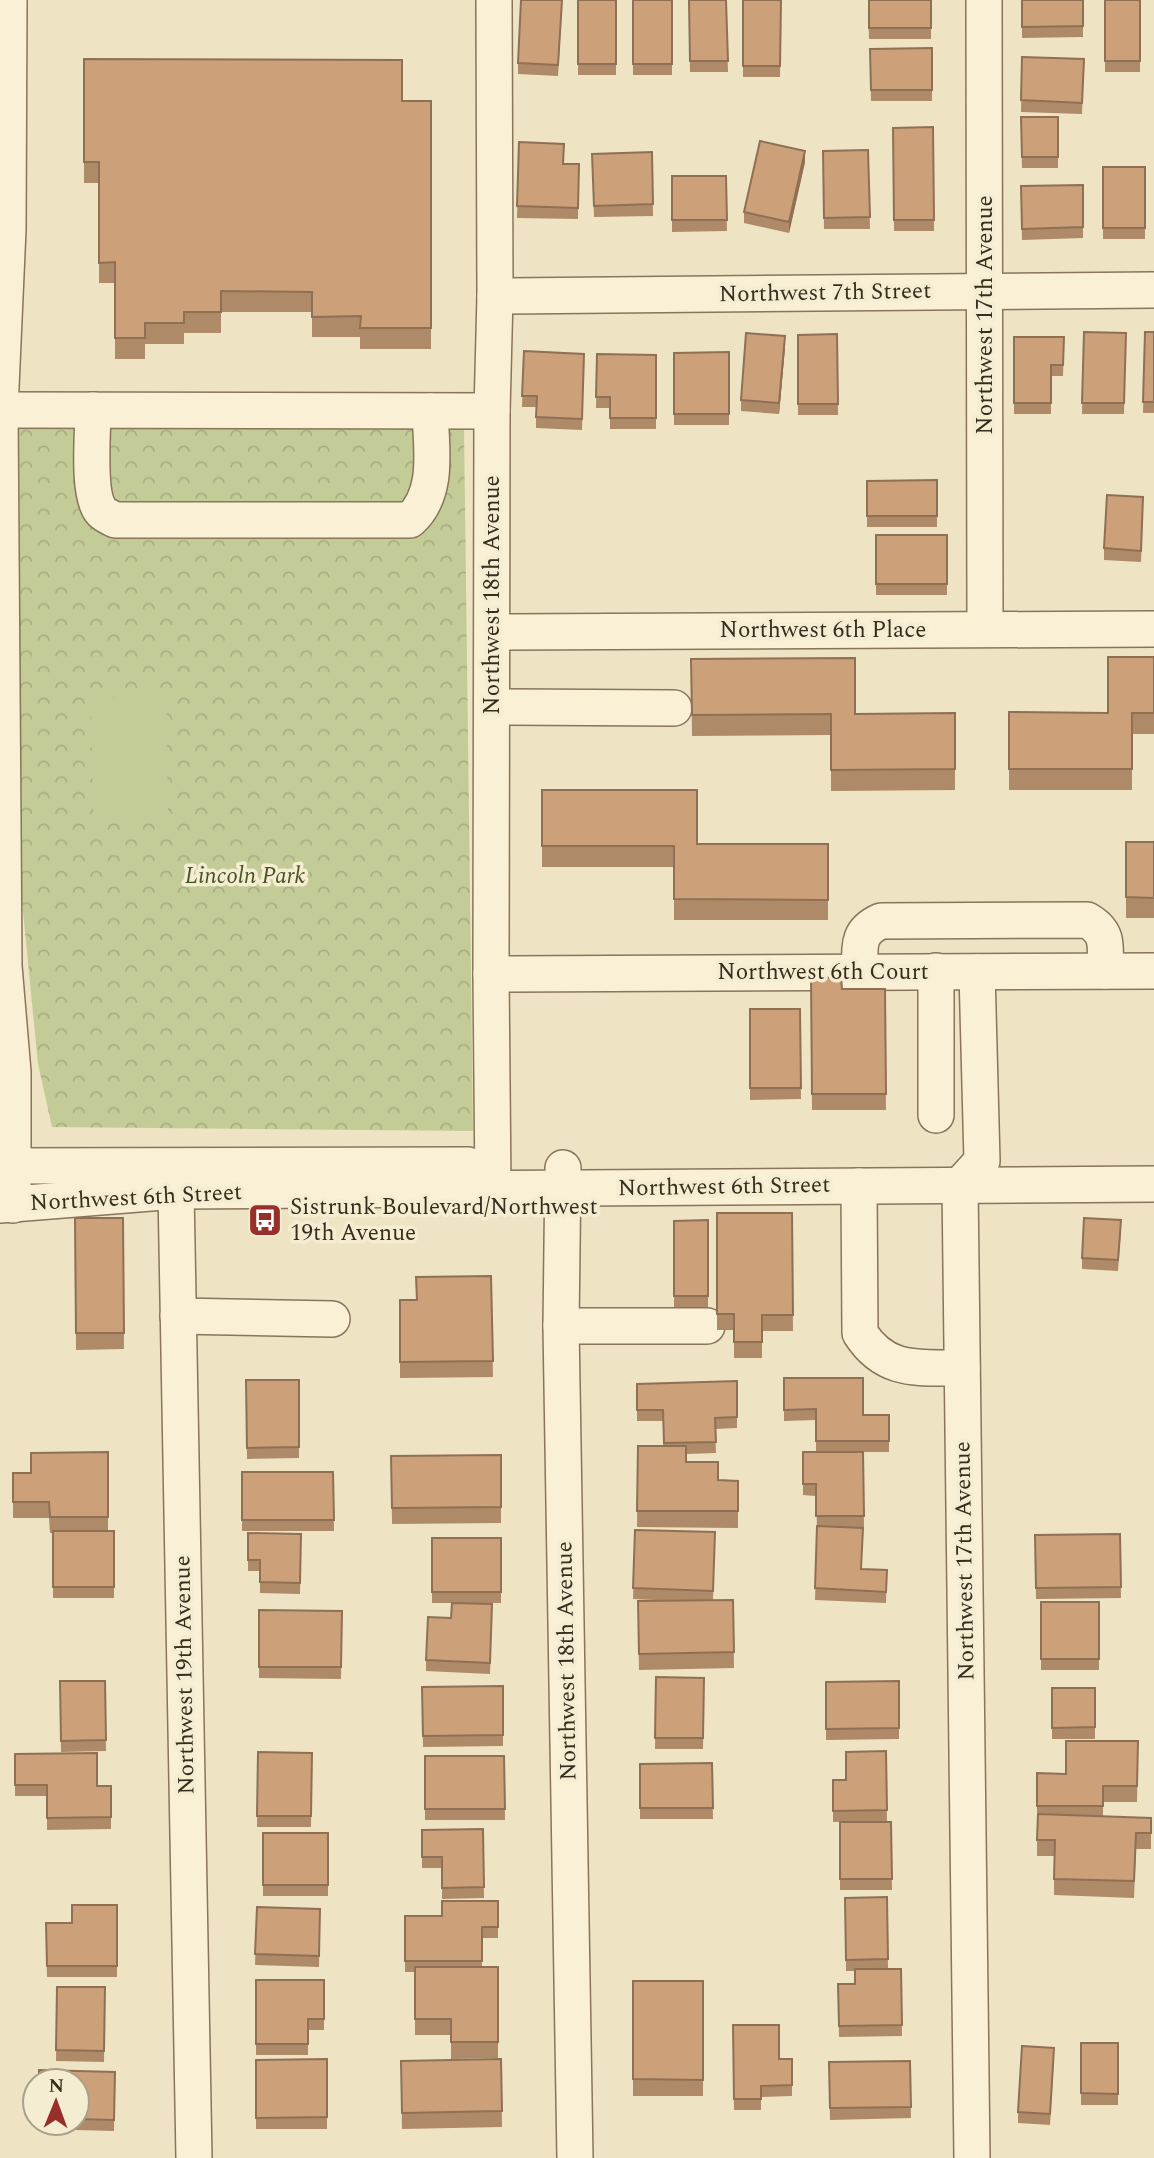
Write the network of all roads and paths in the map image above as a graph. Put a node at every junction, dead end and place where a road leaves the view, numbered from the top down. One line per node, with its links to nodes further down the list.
1 (9, 0): 4 (street)
2 (494, 0): 7 (street, Northwest 18th Avenue)
3 (984, 0): 6 (street, Northwest 17th Avenue)
4 (4, 229): 8 (street)
5 (1154, 290): 6 (street, Northwest 7th Street)
6 (985, 292): 7 (street, Northwest 7th Street); 12 (street, Northwest 17th Avenue)
7 (495, 296): 11 (street, Northwest 18th Avenue)
8 (0, 410): 9 (street); 25 (street)
9 (93, 410): 10 (street); 10 (street)
10 (430, 411): 11 (street)
11 (492, 411): 14 (street, Northwest 18th Avenue)
12 (985, 629): 13 (street, Northwest 6th Place); 14 (street, Northwest 6th Place)
13 (1154, 629)
14 (492, 632): 15 (street, Northwest 18th Avenue)
15 (492, 707): 16 (street); 22 (street, Northwest 18th Avenue)
16 (674, 708)
17 (936, 971): 20 (street, Northwest 6th Court); 21 (street, Northwest 6th Court); 23 (street)
18 (1105, 971): 19 (street, Northwest 6th Court); 20 (street); 21 (street, Northwest 6th Court)
19 (1154, 971)
20 (860, 972): 22 (street, Northwest 6th Court)
21 (977, 972): 26 (street, Northwest 17th Avenue)
22 (491, 974): 27 (street, Northwest 18th Avenue)
23 (936, 1115)
24 (1154, 1160): 26 (street, Northwest 6th Street)
25 (7, 1166): 27 (street, Northwest 6th Street); 32 (street)
26 (971, 1173): 28 (street, Northwest 6th Street); 29 (street, Northwest 6th Street); 30 (street, Northwest 6th Street); 37 (street, Northwest 17th Avenue)
27 (493, 1177): 28 (street, Northwest 6th Street); 31 (street, Northwest 6th Street)
28 (563, 1177): 30 (street, Northwest 6th Street); 35 (street, Northwest 18th Avenue)
29 (1154, 1184)
30 (859, 1186): 37 (street)
31 (176, 1191): 32 (street, Northwest 6th Street); 33 (street, Northwest 19th Avenue)
32 (6, 1205)
33 (178, 1316): 34 (street); 38 (street, Northwest 19th Avenue)
34 (332, 1319)
35 (561, 1326): 36 (street); 39 (street, Northwest 18th Avenue)
36 (707, 1326)
37 (962, 1368): 40 (street, Northwest 17th Avenue)
38 (194, 2158)
39 (575, 2158)
40 (972, 2158)

